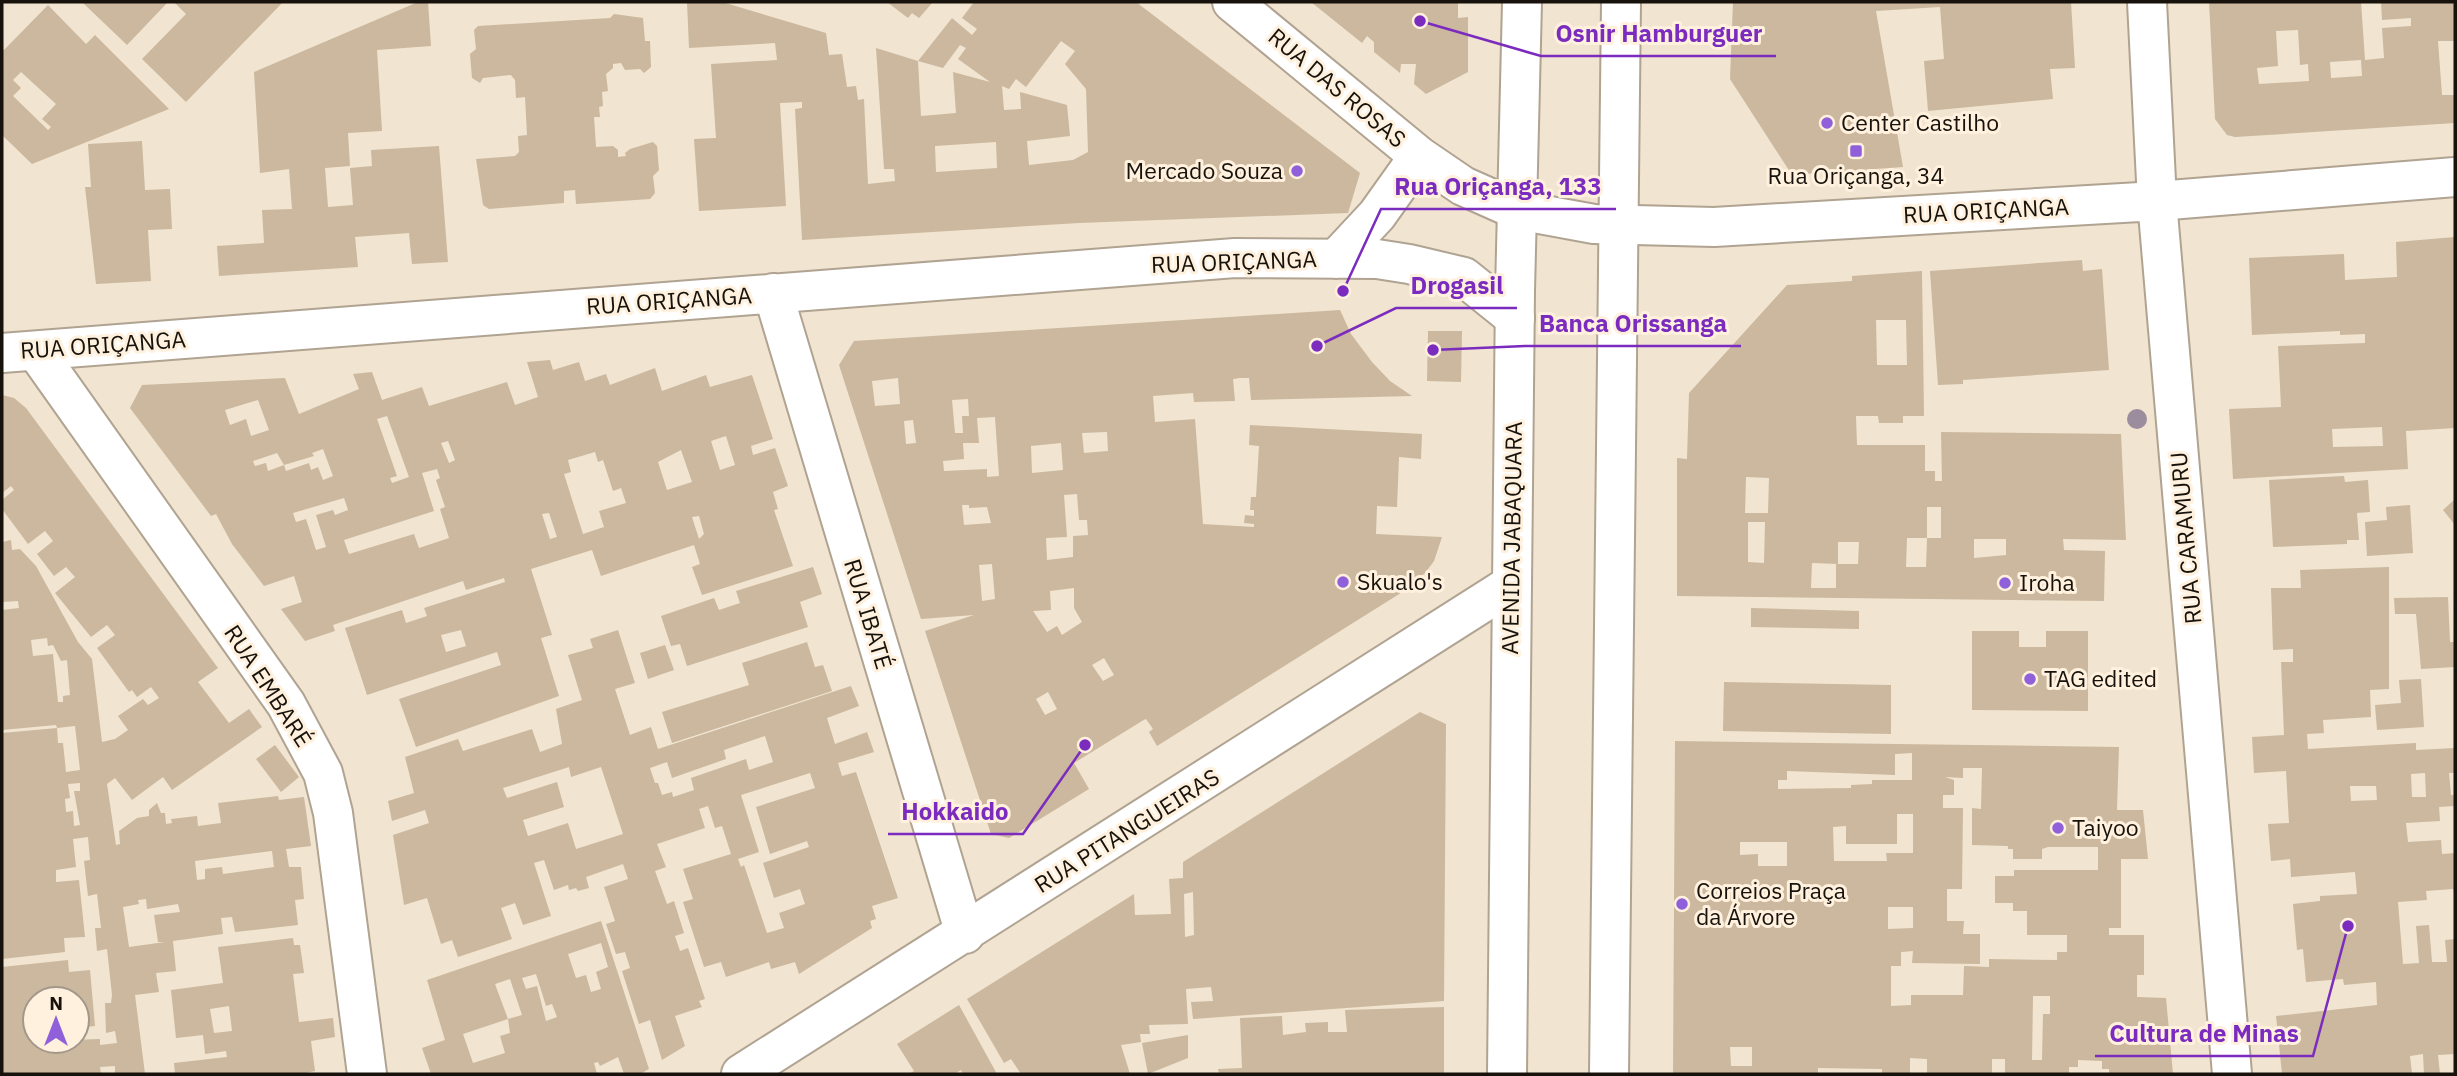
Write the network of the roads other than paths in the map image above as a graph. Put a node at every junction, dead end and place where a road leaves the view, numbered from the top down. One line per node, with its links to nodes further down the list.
1 (1232, 2): 5 (street, RUA DAS ROSAS)
2 (1522, 2): 8 (street, AVENIDA JABAQUARA)
3 (1621, 2): 9 (street)
4 (2147, 2): 7 (street, RUA CARAMURU)
5 (1419, 156): 8 (street, RUA DAS ROSAS); 10 (street, RUA ORIÇANGA)
6 (2455, 177): 7 (street, RUA ORIÇANGA)
7 (2157, 201): 9 (street, RUA ORIÇANGA); 20 (street, RUA CARAMURU)
8 (1517, 210): 9 (street, RUA ORIÇANGA); 12 (street, AVENIDA JABAQUARA)
9 (1618, 226): 19 (street)
10 (1336, 259): 11 (street, RUA ORIÇANGA); 12 (street, RUA ORIÇANGA)
11 (773, 293): 13 (street, RUA ORIÇANGA); 15 (street, RUA IBATÉ)
12 (1515, 318): 14 (street, AVENIDA JABAQUARA)
13 (19, 352): 16 (street, RUA EMBARÉ)
14 (1512, 584): 15 (street, RUA PITANGUEIRAS); 18 (street, AVENIDA JABAQUARA)
15 (965, 934): 17 (street, RUA PITANGUEIRAS)
16 (367, 1074)
17 (741, 1074)
18 (1507, 1074)
19 (1609, 1074)
20 (2231, 1074)

